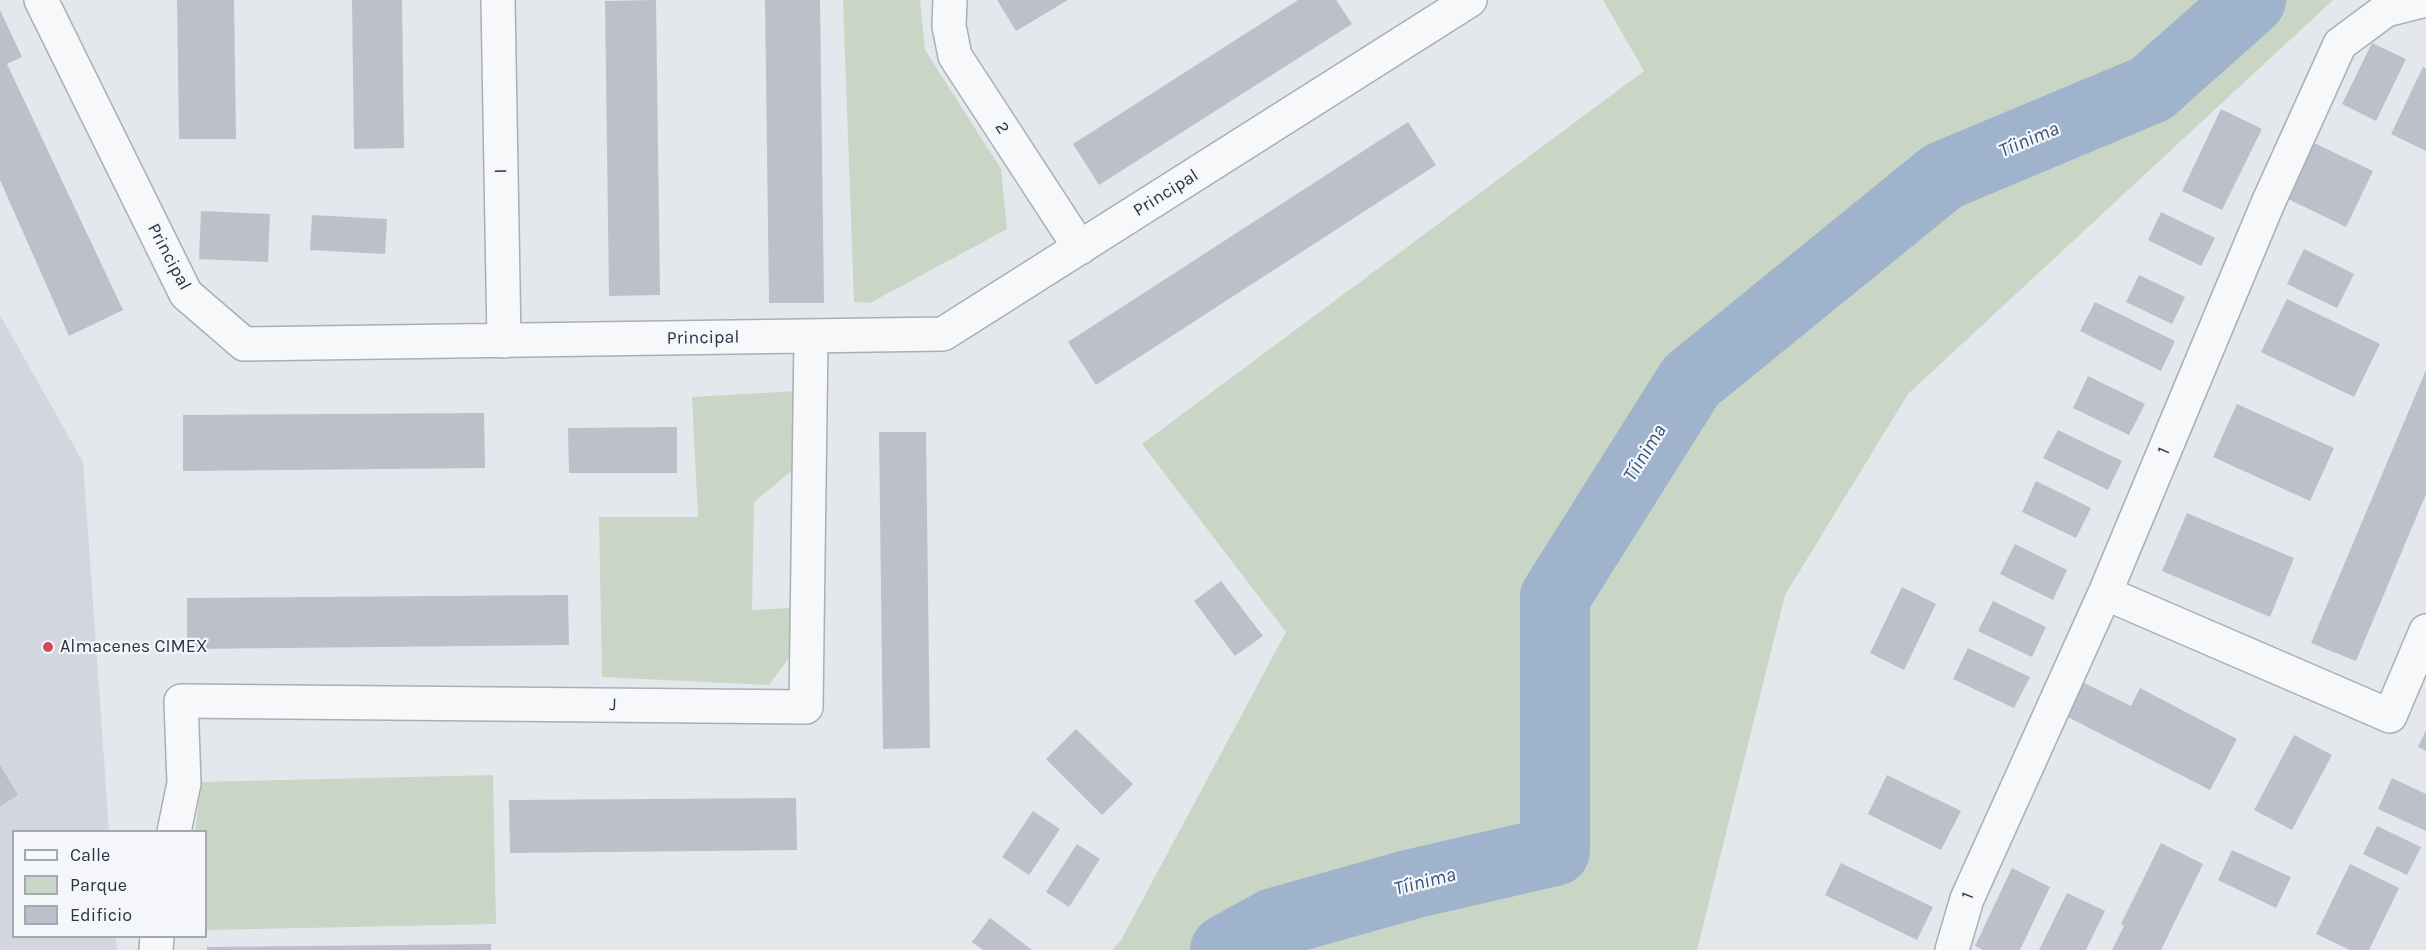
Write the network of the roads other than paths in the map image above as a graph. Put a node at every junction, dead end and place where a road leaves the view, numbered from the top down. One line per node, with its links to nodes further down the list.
1 (41, 0): 8 (street, Principal)
2 (498, 0): 8 (street, I)
3 (950, 0): 6 (street, 2)
4 (1470, 0): 6 (street, Principal)
5 (2426, 0): 9 (street, 1)
6 (1080, 248): 7 (street, Principal)
7 (811, 337): 8 (street, Principal); 11 (street, J)
8 (504, 341)
9 (2104, 593): 10 (street); 12 (street, 1)
10 (2426, 631)
11 (174, 830)
12 (1952, 950)

